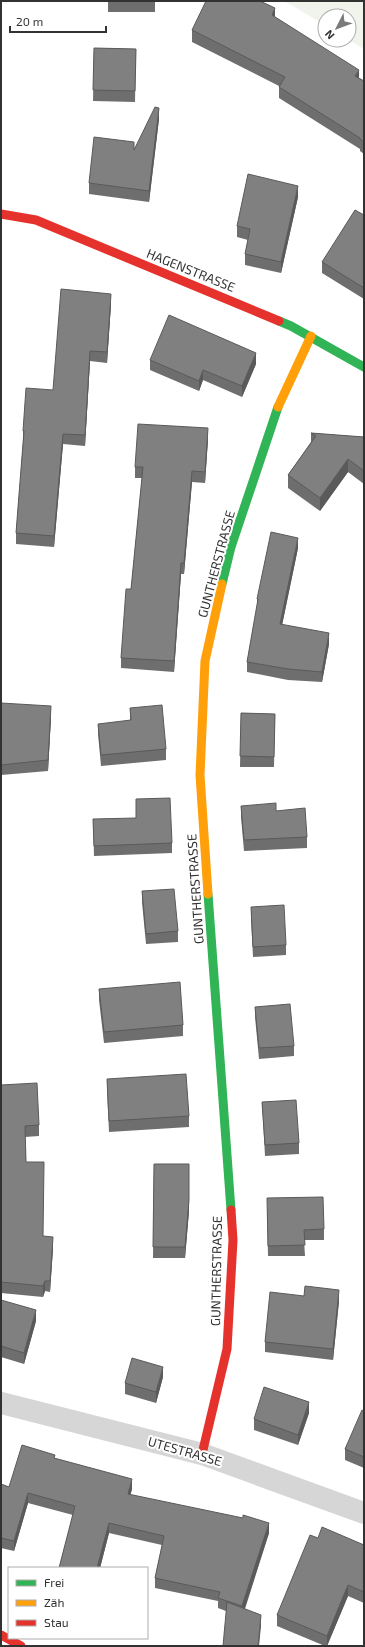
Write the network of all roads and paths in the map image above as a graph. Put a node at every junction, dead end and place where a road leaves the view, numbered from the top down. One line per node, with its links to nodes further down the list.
1 (1, 214): 2 (street, HAGENSTRASSE)
2 (311, 336): 3 (street, HAGENSTRASSE); 5 (street, GUNTHERSTRASSE)
3 (364, 367)
4 (1, 1403): 5 (street, UTESTRASSE)
5 (202, 1454): 6 (street, UTESTRASSE)
6 (364, 1513)
7 (9, 1639): 8 (street)
8 (21, 1646)

